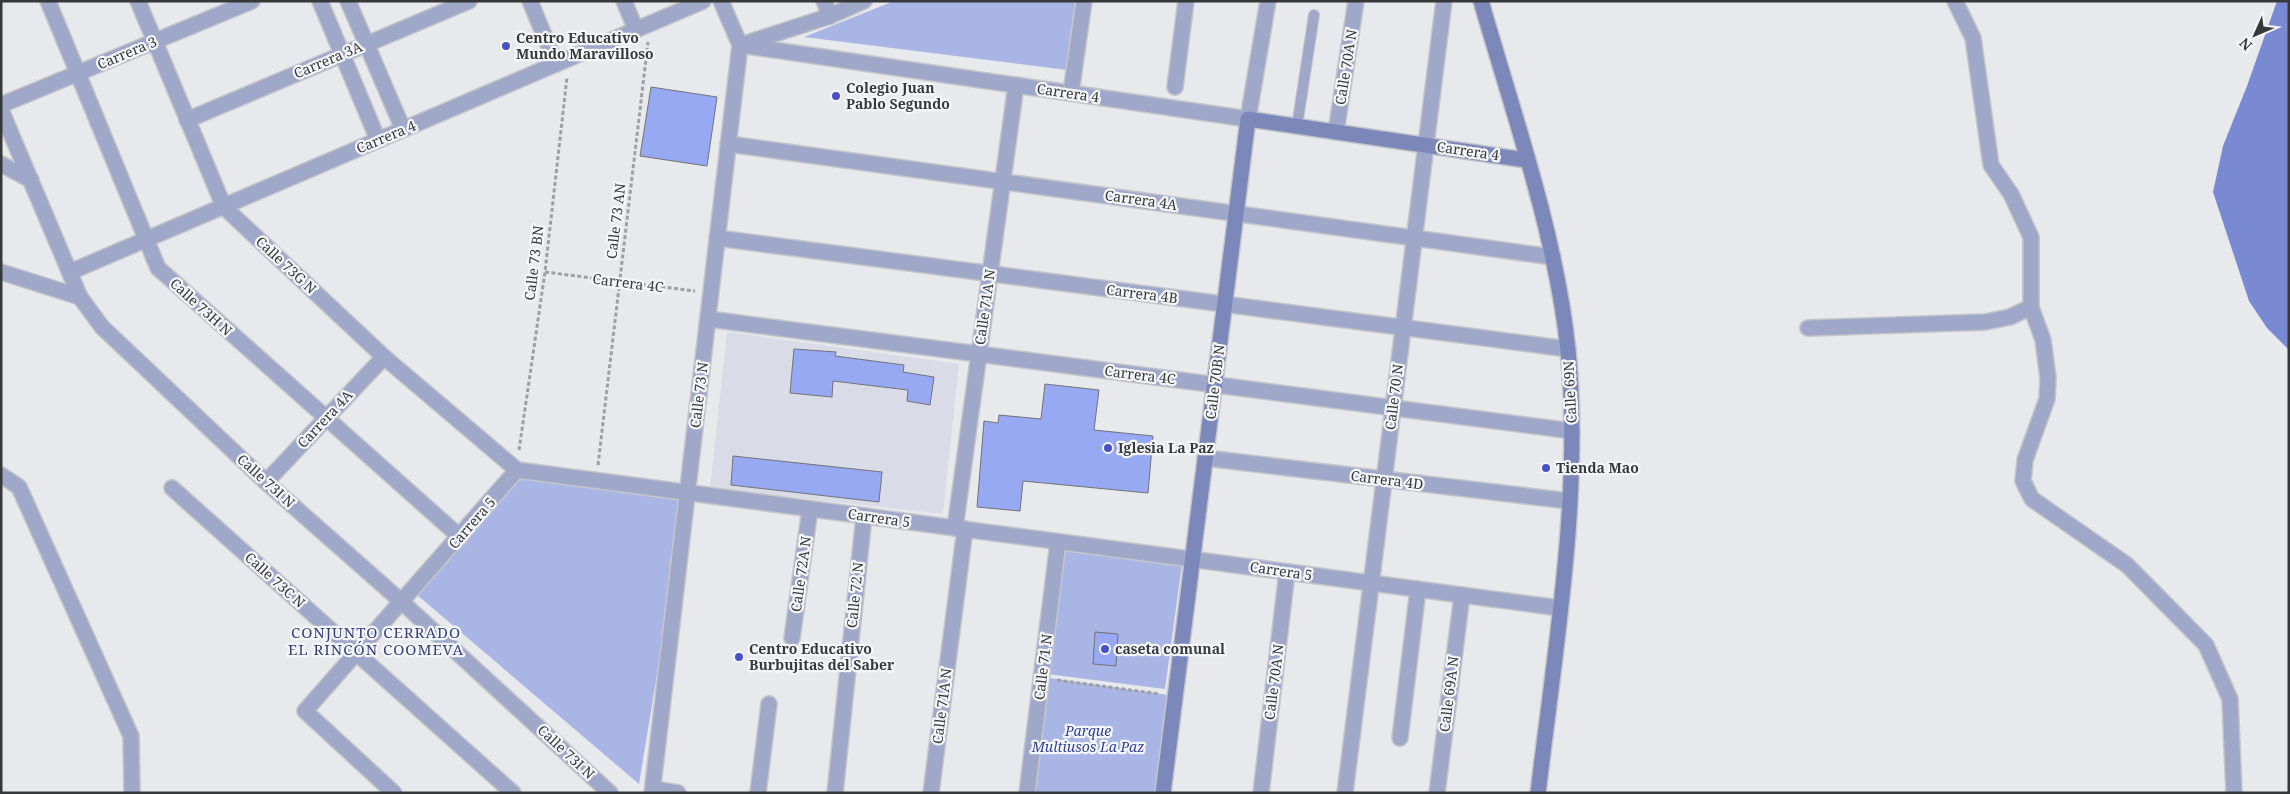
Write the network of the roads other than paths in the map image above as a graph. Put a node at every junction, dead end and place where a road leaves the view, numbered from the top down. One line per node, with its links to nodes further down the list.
1 (48, 1): 29 (street, Calle 73H N)
2 (138, 1): 24 (street, Calle 73G N)
3 (252, 1): 20 (street, Carrera 3)
4 (320, 1): 27 (street)
5 (348, 1): 25 (street)
6 (469, 1): 25 (street, Carrera 3A)
7 (530, 1): 28 (street)
8 (624, 1): 23 (street)
9 (703, 1): 23 (street, Carrera 4)
10 (721, 1): 26 (street)
11 (824, 1): 22 (street)
12 (864, 1): 22 (street)
13 (1084, 1): 32 (street)
14 (1186, 1): 31 (street)
15 (1268, 1): 35 (street, Calle 70B N)
16 (1356, 1): 39 (street, Calle 70A N)
17 (1444, 1): 42 (street, Calle 70 N)
18 (1481, 1): 43 (street, Calle 69N)
19 (1955, 1): 58 (street)
20 (229, 6): 24 (street, Carrera 3)
21 (1314, 15): 37 (lane)
22 (830, 16): 26 (street)
23 (636, 30): 28 (street, Carrera 4)
24 (155, 42): 29 (street, Carrera 3); 36 (street, Calle 73G N)
25 (366, 44): 27 (street, Carrera 3A); 38 (street)
26 (740, 45): 30 (street, Carrera 4); 41 (street, Calle 73 N)
27 (342, 54): 36 (street, Carrera 3A); 40 (street)
28 (562, 62): 38 (street, Carrera 4)
29 (78, 74): 33 (street, Carrera 3); 51 (street, Calle 73H N)
30 (1016, 85): 32 (street, Carrera 4); 46 (street, Calle 71A N)
31 (1175, 87)
32 (1071, 93): 35 (street, Carrera 4)
33 (1, 105)
34 (1, 110): 45 (street, Calle 73I N)
35 (1248, 119): 37 (street, Carrera 4); 48 (street, Calle 70B N)
36 (187, 120): 47 (street, Calle 73G N)
37 (1297, 126): 39 (street, Carrera 4)
38 (403, 130): 40 (street, Carrera 4)
39 (1336, 132): 42 (street, Carrera 4)
40 (378, 140): 47 (street, Carrera 4)
41 (728, 144): 46 (street, Carrera 4A); 49 (street, Calle 73 N)
42 (1426, 145): 43 (street, Carrera 4); 50 (street, Calle 70 N)
43 (1526, 160): 52 (street, Calle 69N)
44 (1, 164): 45 (street)
45 (31, 180): 54 (street, Calle 73I N)
46 (1003, 181): 48 (street, Carrera 4A); 55 (street, Calle 71A N)
47 (224, 207): 51 (street, Carrera 4); 64 (street, Calle 73G N)
48 (1236, 213): 50 (street, Carrera 4A); 57 (street, Calle 70B N)
49 (717, 238): 55 (street, Carrera 4B); 59 (street, Calle 73 N)
50 (1414, 238): 52 (street, Carrera 4A); 60 (street, Calle 70 N)
51 (147, 240): 54 (street, Carrera 4); 67 (street, Calle 73H N)
52 (1553, 257): 62 (street, Calle 69N)
53 (1, 272): 56 (street)
54 (70, 272): 56 (street, Calle 73I N)
55 (990, 274): 57 (street, Carrera 4B); 63 (street, Calle 71A N)
56 (80, 297): 73 (street, Calle 73I N)
57 (1225, 305): 60 (street, Carrera 4B); 65 (street, Calle 70B N)
58 (2031, 306): 61 (street); 108 (street)
59 (708, 319): 63 (street, Carrera 4C); 75 (street, Calle 73 N)
60 (1403, 328): 62 (street, Carrera 4B); 66 (street, Calle 70 N)
61 (1808, 328)
62 (1568, 349): 68 (street, Calle 69N)
63 (979, 354): 65 (street, Carrera 4C); 79 (street, Calle 71A N)
64 (384, 357): 67 (street, Carrera 4A); 70 (street, Calle 73G N)
65 (1215, 385): 66 (street, Carrera 4C); 69 (street, Calle 70B N)
66 (1393, 408): 68 (street, Carrera 4C); 72 (street, Calle 70 N)
67 (326, 418): 73 (street, Carrera 4A); 80 (street, Calle 73H N)
68 (1572, 431): 76 (street, Calle 69N)
69 (1205, 458): 72 (street, Carrera 4D); 82 (street, Calle 70B N)
70 (516, 470): 75 (street, Carrera 5); 80 (street, Carrera 5)
71 (1, 475): 94 (street)
72 (1384, 480): 76 (street, Carrera 4D); 84 (street, Calle 70 N)
73 (266, 482): 87 (street, Calle 73I N)
74 (172, 488): 90 (street, Calle 73C N)
75 (687, 492): 77 (street, Carrera 5); 93 (street, Calle 73 N)
76 (1569, 501): 88 (street, Calle 69N)
77 (810, 509): 78 (street, Carrera 5); 89 (street, Calle 72A N)
78 (864, 516): 79 (street, Carrera 5); 100 (street, Calle 72 N)
79 (960, 528): 81 (street, Carrera 5); 101 (street, Calle 71A N)
80 (460, 536): 87 (street, Carrera 5)
81 (1058, 542): 82 (street, Carrera 5); 102 (street, Calle 71 N)
82 (1193, 559): 83 (street, Carrera 5); 103 (street, Calle 70B N)
83 (1287, 572): 84 (street, Carrera 5); 104 (street, Calle 70A N)
84 (1371, 583): 85 (street, Carrera 5); 105 (street, Calle 70 N)
85 (1418, 589): 86 (street, Carrera 5); 92 (street)
86 (1462, 595): 88 (street, Carrera 5); 106 (street, Calle 69A N)
87 (402, 602): 90 (street, Carrera 5); 97 (street, Calle 73I N)
88 (1560, 608): 107 (street, Calle 69N)
89 (792, 638)
90 (356, 653): 95 (street, Carrera 5); 96 (street, Calle 73C N)
91 (770, 704): 99 (street)
92 (1400, 738)
93 (652, 791): 98 (street)
94 (132, 793)
95 (394, 793)
96 (512, 793)
97 (610, 793)
98 (678, 793)
99 (758, 793)
100 (835, 793)
101 (931, 793)
102 (1027, 793)
103 (1163, 793)
104 (1261, 793)
105 (1345, 793)
106 (1437, 793)
107 (1538, 793)
108 (2234, 793)

